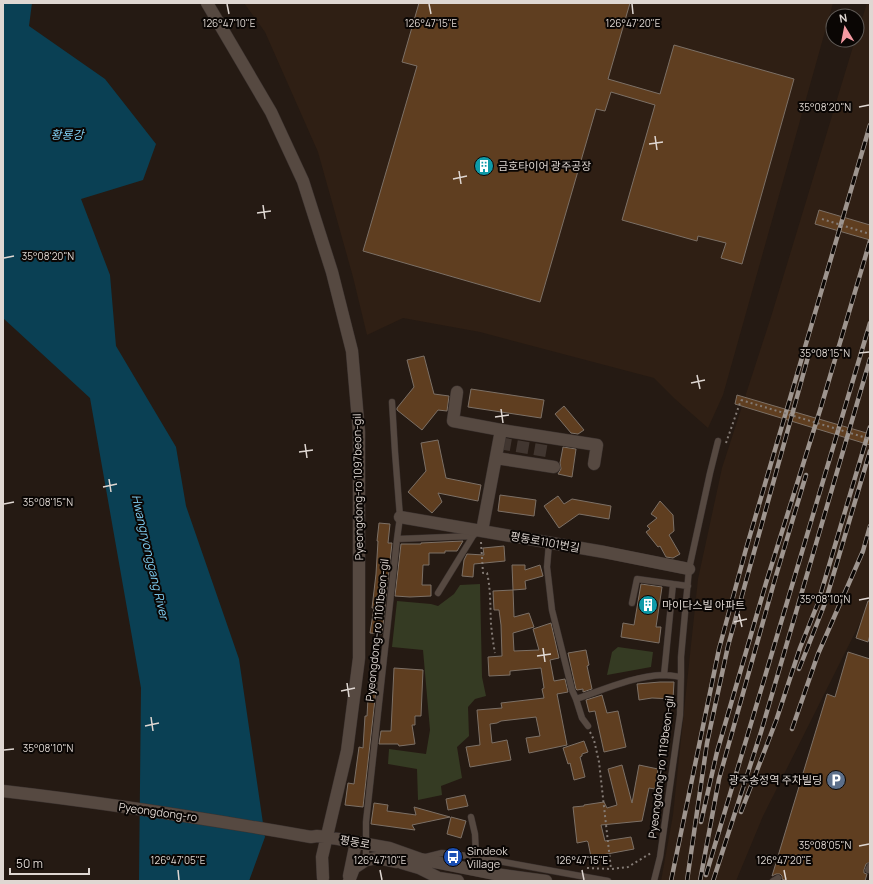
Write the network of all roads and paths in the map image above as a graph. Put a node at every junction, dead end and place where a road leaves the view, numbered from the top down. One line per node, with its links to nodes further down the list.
1 (207, 3): 31 (street, Pyeongdong-ro 1097beon-gil)
2 (822, 219): 3 (path, bridge)
3 (870, 234)
4 (457, 392): 6 (street)
5 (392, 402): 13 (lane, Pyeongdong-ro 1101beon-gil)
6 (501, 430): 10 (street); 11 (street)
7 (870, 439): 9 (path, bridge)
8 (718, 441): 9 (lane, Pyeongdong-ro 1119beon-gil)
9 (715, 452): 17 (lane, Pyeongdong-ro 1119beon-gil)
10 (496, 458): 12 (street); 14 (street)
11 (594, 464)
12 (554, 467)
13 (400, 517): 14 (street, 평동로1101번길); 15 (lane, Pyeongdong-ro 1101beon-gil)
14 (478, 532): 15 (lane); 16 (street, 평동로1101번길); 20 (lane); 22 (path)
15 (397, 539): 32 (lane, Pyeongdong-ro 1101beon-gil)
16 (549, 543): 17 (street, 평동로1101번길); 25 (lane)
17 (689, 569): 19 (lane, Pyeongdong-ro 1119beon-gil)
18 (673, 584): 19 (lane); 21 (lane); 23 (lane)
19 (688, 586): 24 (lane, Pyeongdong-ro 1119beon-gil)
20 (438, 593)
21 (632, 603)
22 (495, 652)
23 (664, 675): 24 (lane); 25 (lane)
24 (681, 677): 29 (lane, Pyeongdong-ro 1119beon-gil)
25 (576, 699): 26 (lane)
26 (588, 726): 36 (path)
27 (3, 791): 30 (street, Pyeongdong-ro)
28 (471, 817): 33 (lane)
29 (663, 836): 36 (path); 43 (lane, Pyeongdong-ro 1119beon-gil)
30 (313, 837): 31 (street, 평동로)
31 (327, 838): 32 (street, 평동로); 37 (street, Pyeongdong-ro 1097beon-gil)
32 (362, 848): 34 (street, 평동로); 34 (street, 평동로); 38 (street); 38 (street)
33 (476, 858): 34 (lane); 42 (lane)
34 (420, 864): 39 (lane); 40 (street, 평동로); 41 (street, 평동로)
35 (587, 868): 36 (path)
36 (611, 869)
37 (323, 880)
38 (349, 881)
39 (432, 881)
40 (458, 881)
41 (546, 881)
42 (608, 881)
43 (654, 881)

